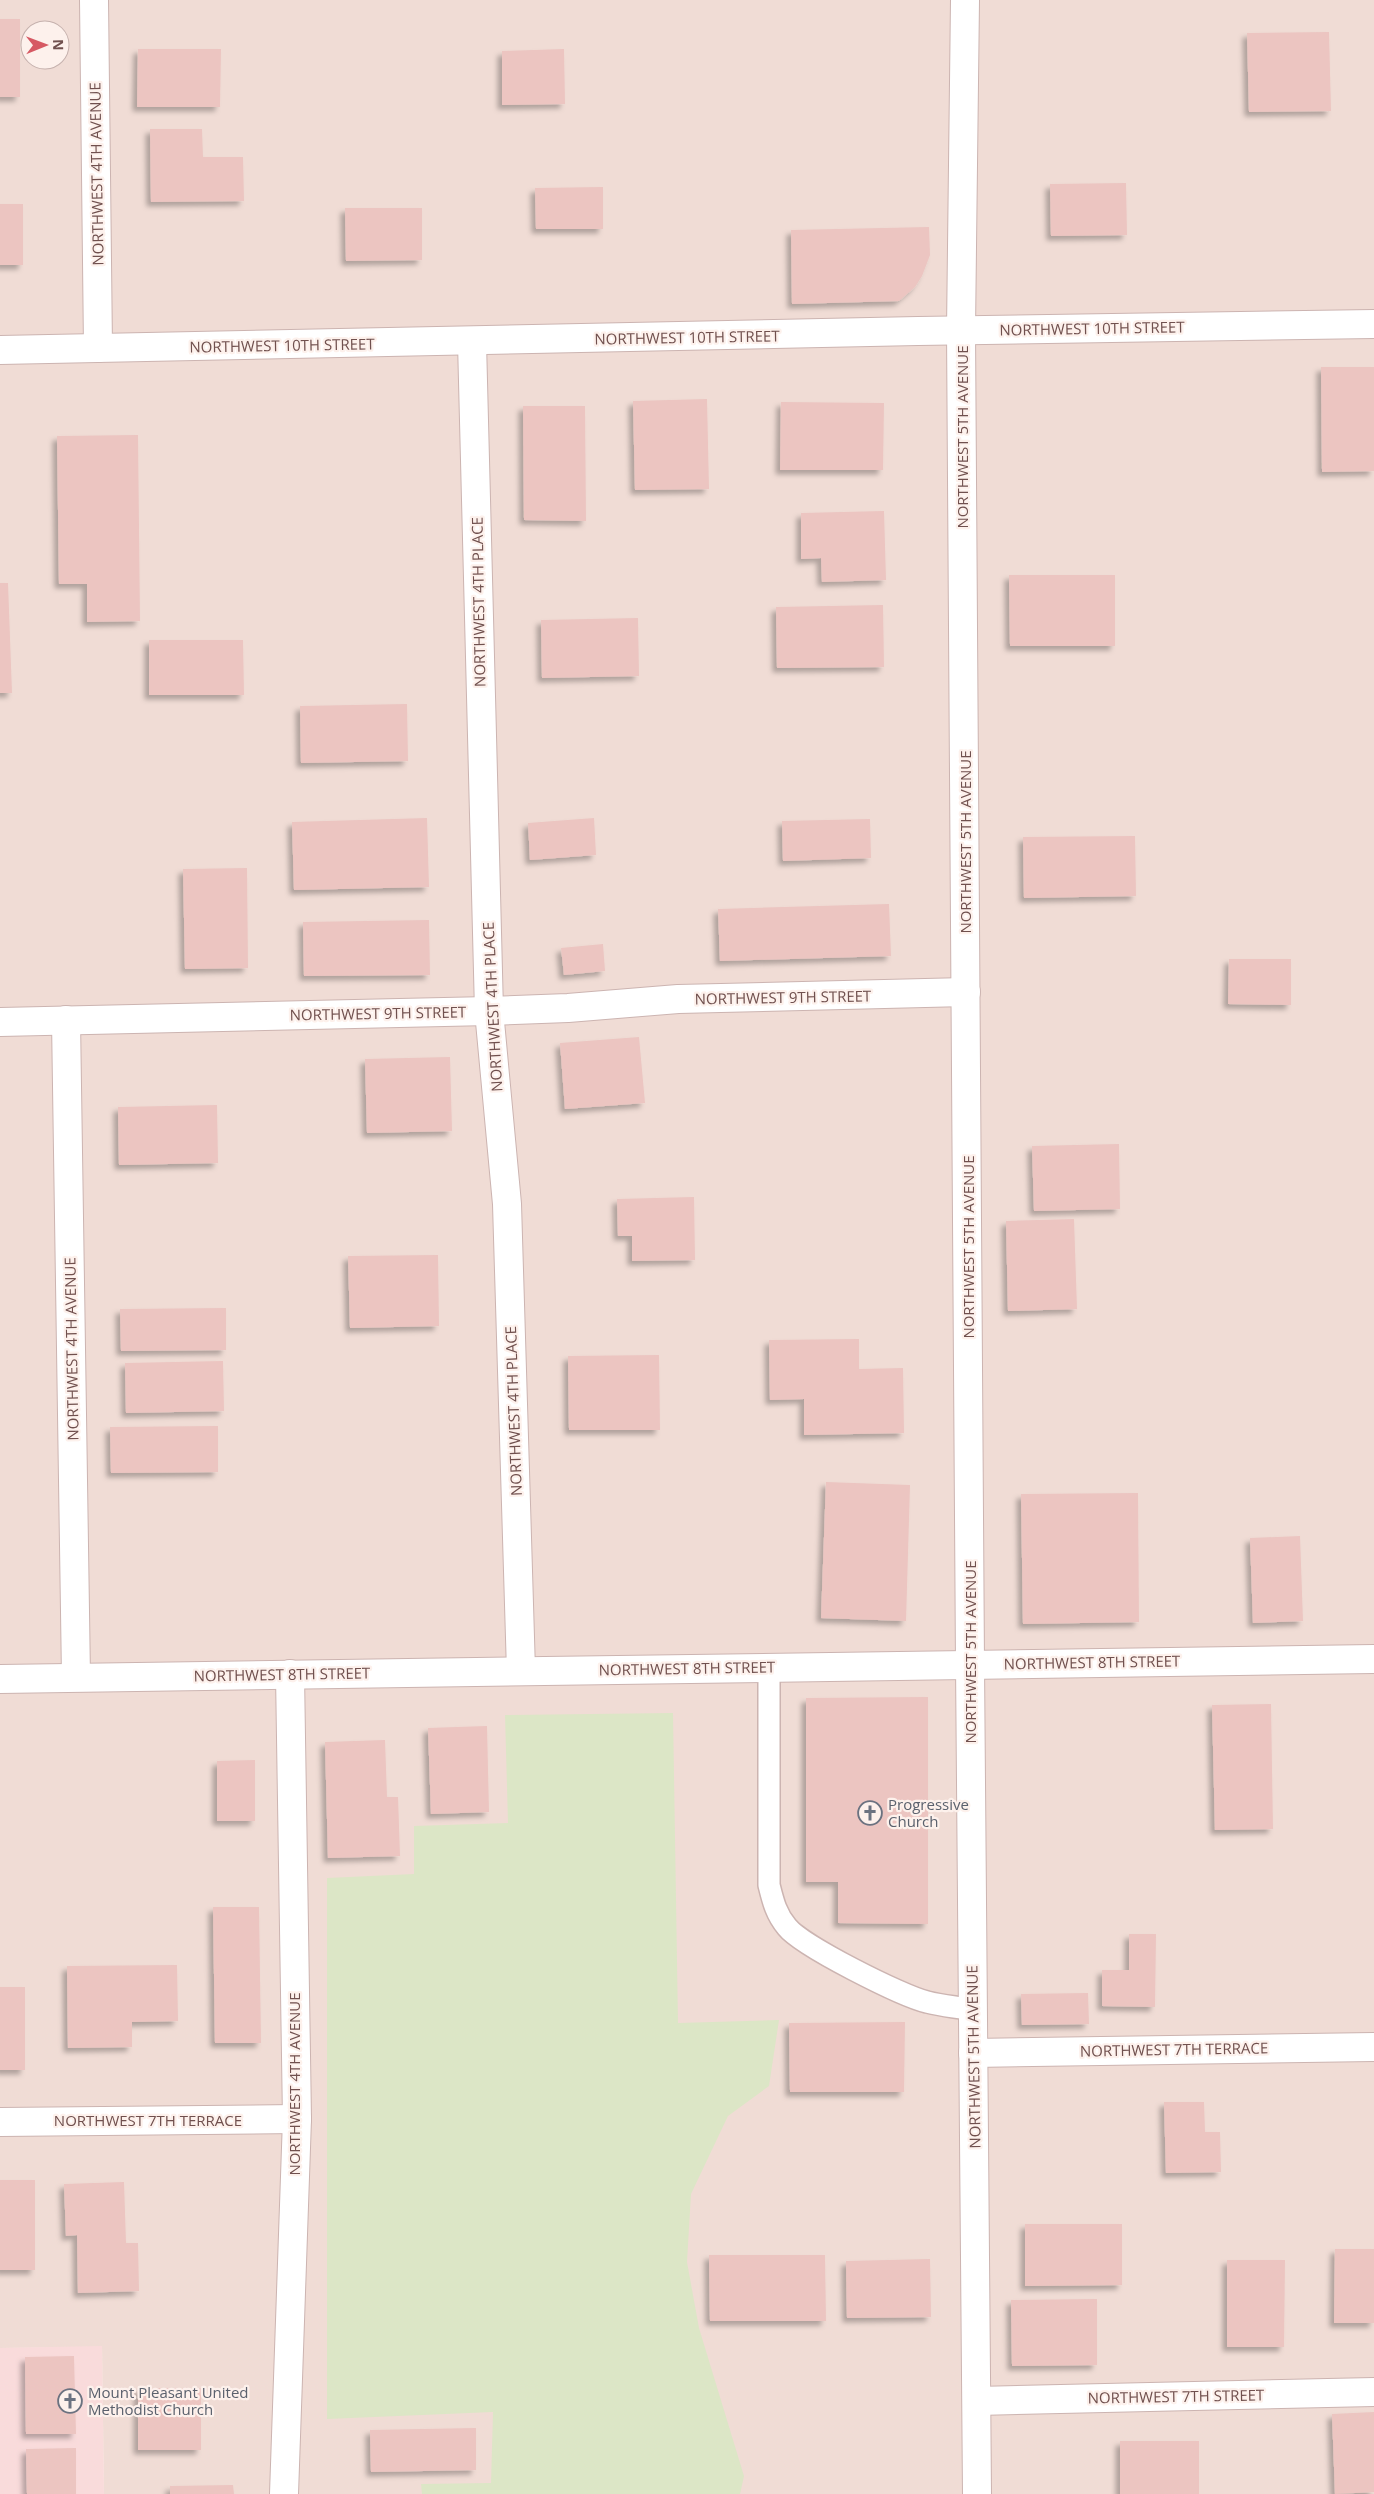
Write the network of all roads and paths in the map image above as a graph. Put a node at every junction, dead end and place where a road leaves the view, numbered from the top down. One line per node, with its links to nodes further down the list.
1 (94, 0): 6 (street, NORTHWEST 4TH AVENUE)
2 (965, 0): 4 (street, NORTHWEST 5TH AVENUE)
3 (1374, 324): 4 (street, NORTHWEST 10TH STREET)
4 (962, 330): 5 (street, NORTHWEST 10TH STREET); 8 (street, NORTHWEST 5TH AVENUE)
5 (472, 342): 6 (street, NORTHWEST 10TH STREET); 9 (street, NORTHWEST 4TH PLACE)
6 (98, 348): 7 (street, NORTHWEST 10TH STREET)
7 (0, 350)
8 (966, 992): 9 (street, NORTHWEST 9TH STREET); 13 (street, NORTHWEST 5TH AVENUE)
9 (488, 1011): 10 (street, NORTHWEST 9TH STREET); 15 (street, NORTHWEST 4TH PLACE)
10 (66, 1020): 11 (street, NORTHWEST 9TH STREET); 17 (street, NORTHWEST 4TH AVENUE)
11 (0, 1022)
12 (1374, 1659): 13 (street, NORTHWEST 8TH STREET)
13 (970, 1664): 14 (street, NORTHWEST 8TH STREET); 19 (street, NORTHWEST 5TH AVENUE)
14 (769, 1667): 15 (street, NORTHWEST 8TH STREET); 19 (lane)
15 (521, 1671): 16 (street, NORTHWEST 8TH STREET)
16 (290, 1674): 17 (street, NORTHWEST 8TH STREET); 22 (street, NORTHWEST 4TH AVENUE)
17 (76, 1677): 18 (street, NORTHWEST 8TH STREET)
18 (0, 1679)
19 (973, 2010): 21 (street, NORTHWEST 5TH AVENUE)
20 (1374, 2047): 21 (street, NORTHWEST 7TH TERRACE)
21 (973, 2053): 25 (street, NORTHWEST 5TH AVENUE)
22 (297, 2119): 23 (street, NORTHWEST 7TH TERRACE); 26 (street, NORTHWEST 4TH AVENUE)
23 (0, 2122)
24 (1374, 2392): 25 (street, NORTHWEST 7TH STREET)
25 (977, 2401): 27 (street, NORTHWEST 5TH AVENUE)
26 (284, 2494)
27 (977, 2494)

